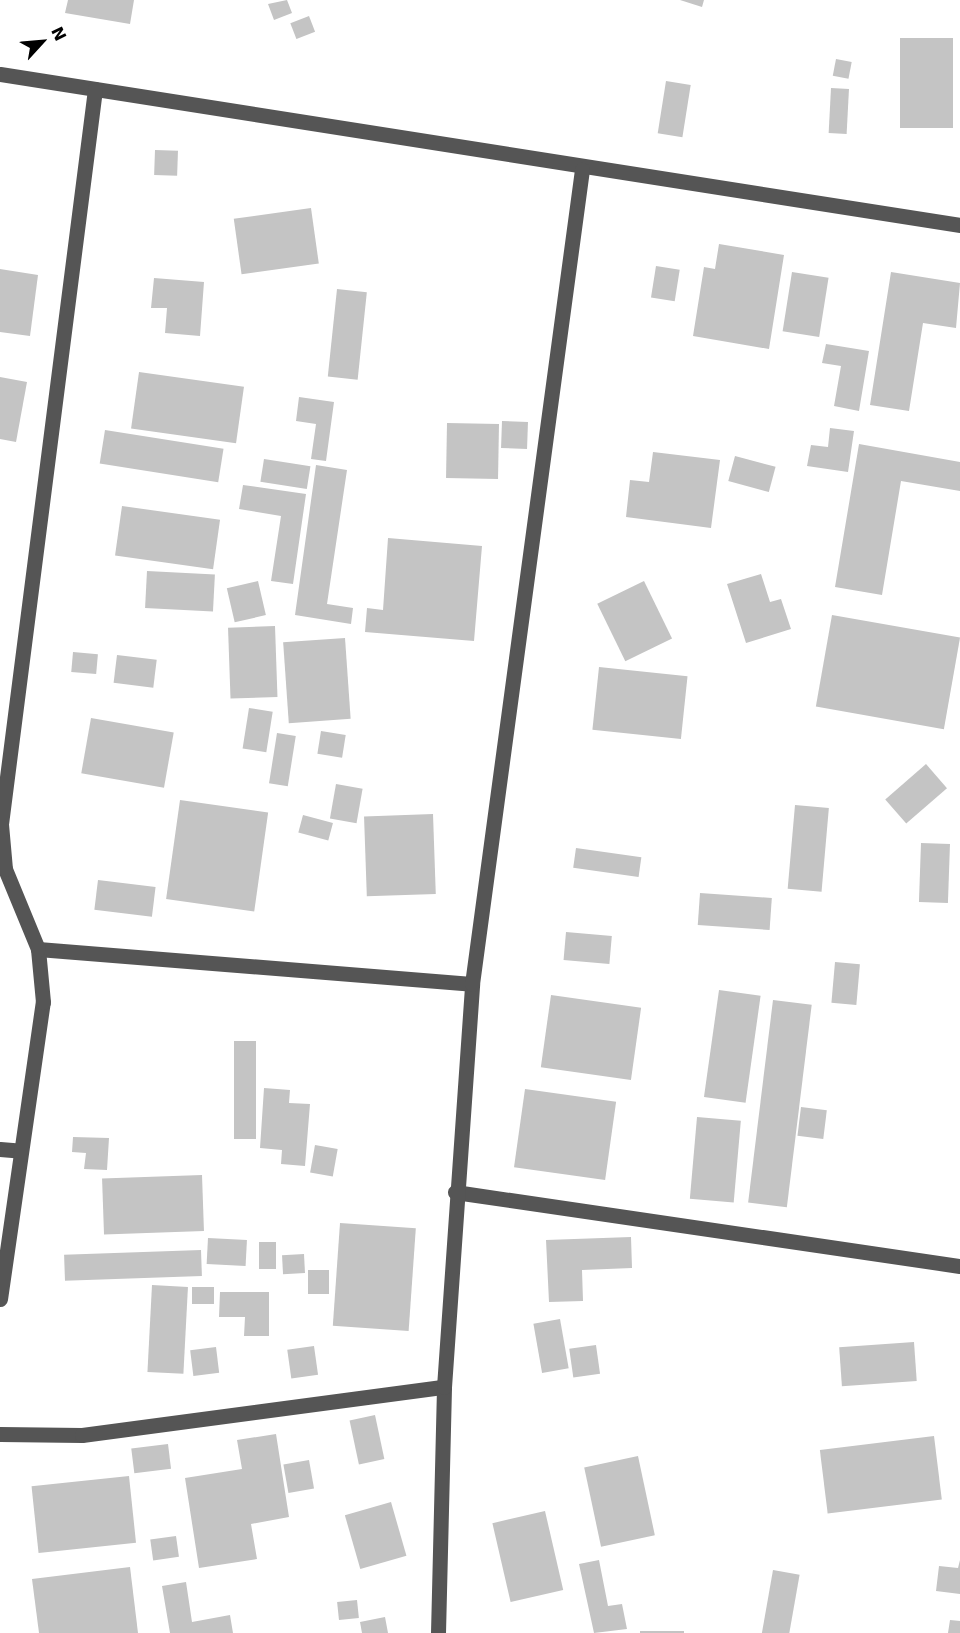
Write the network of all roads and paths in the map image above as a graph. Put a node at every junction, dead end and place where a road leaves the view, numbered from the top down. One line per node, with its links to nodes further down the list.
1 (0, 74): 2 (street)
2 (95, 90): 3 (street); 5 (street)
3 (582, 170): 4 (street); 6 (street)
4 (960, 225)
5 (38, 949): 6 (street); 8 (street)
6 (472, 984): 9 (street)
7 (0, 1149): 8 (street)
8 (21, 1151): 11 (street)
9 (455, 1192): 10 (street); 12 (street)
10 (960, 1266)
11 (0, 1299)
12 (444, 1387): 13 (street); 14 (street)
13 (0, 1434)
14 (438, 1633)

